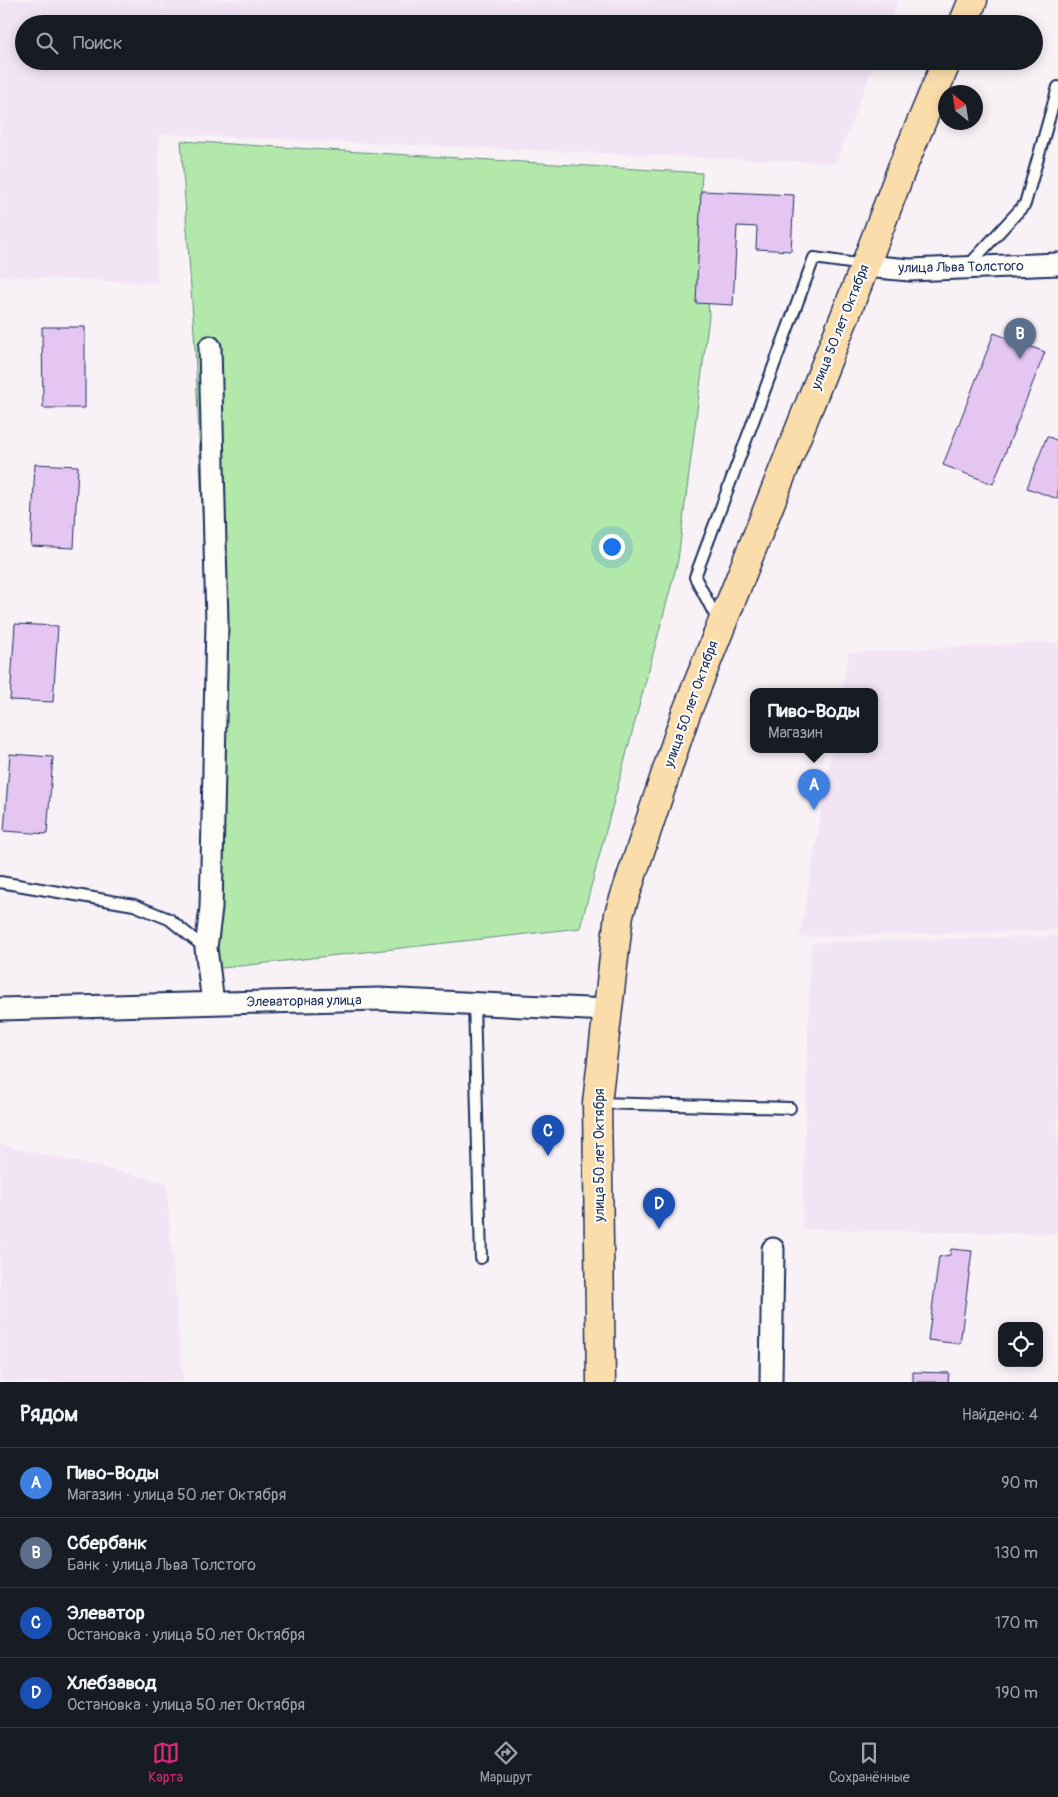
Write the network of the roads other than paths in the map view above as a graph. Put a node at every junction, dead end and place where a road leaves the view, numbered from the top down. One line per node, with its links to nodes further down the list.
1 (973, 0): 2 (highway)
2 (967, 15)
3 (943, 70): 6 (highway, улица 50 лет Октября)
4 (1058, 87): 7 (lane)
5 (1058, 264): 7 (street, улица Льва Толстого)
6 (865, 266): 7 (street, улица Льва Толстого); 9 (highway, улица 50 лет Октября); 9 (lane)
7 (966, 268)
8 (210, 347): 11 (street)
9 (720, 627): 15 (highway, улица 50 лет Октября)
10 (0, 882): 11 (lane)
11 (206, 948): 12 (street)
12 (213, 1003): 13 (street, Элеваторная улица); 14 (street, Элеваторная улица)
13 (474, 1003): 15 (street, Элеваторная улица); 19 (lane)
14 (0, 1008)
15 (608, 1010): 16 (highway, улица 50 лет Октября)
16 (597, 1103): 17 (lane); 20 (highway, улица 50 лет Октября)
17 (790, 1108)
18 (773, 1249): 21 (street)
19 (481, 1258)
20 (601, 1382)
21 (771, 1382)

